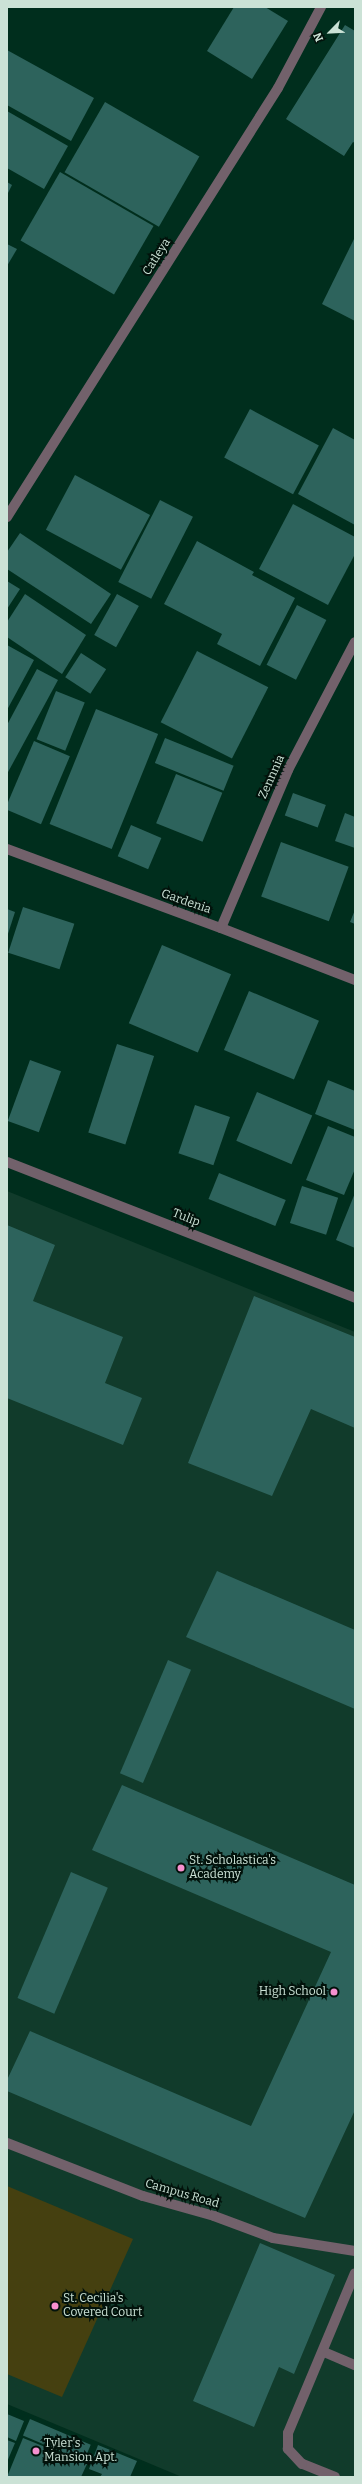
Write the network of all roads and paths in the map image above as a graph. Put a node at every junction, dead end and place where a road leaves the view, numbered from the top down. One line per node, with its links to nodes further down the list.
1 (321, 7): 2 (street, Catleya)
2 (7, 516)
3 (355, 642): 5 (street, Zennnia)
4 (7, 849): 5 (street, Gardenia)
5 (222, 928): 6 (street, Gardenia)
6 (355, 980)
7 (7, 1162): 8 (street, Tulip)
8 (355, 1298)
9 (7, 2143): 10 (street, Campus Road)
10 (355, 2251)
11 (355, 2274): 12 (street)
12 (324, 2352): 13 (street); 14 (street)
13 (355, 2365)
14 (335, 2477)

